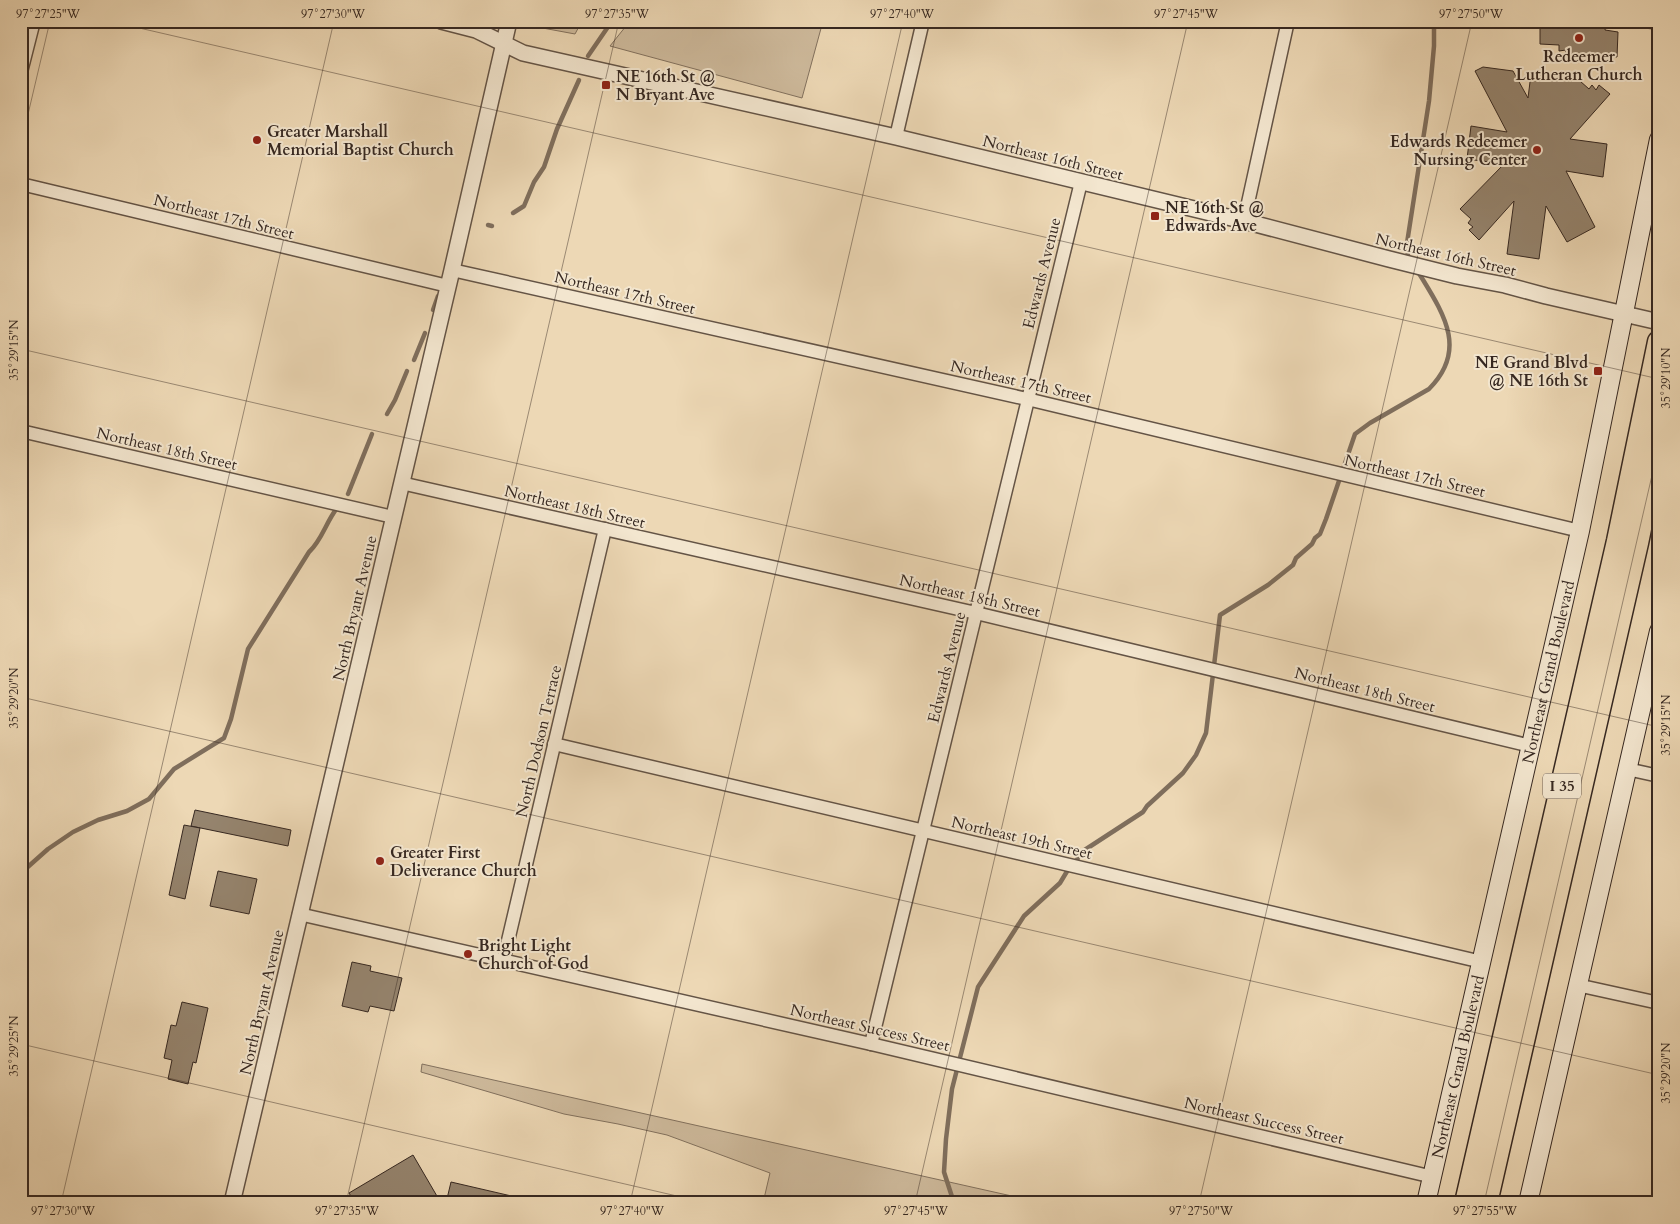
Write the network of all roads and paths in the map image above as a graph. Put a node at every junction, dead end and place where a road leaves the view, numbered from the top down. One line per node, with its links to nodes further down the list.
1 (34, 21): 7 (street)
2 (441, 21): 6 (street, Northeast 16th Street)
3 (509, 21): 6 (street, North Bryant Avenue)
4 (923, 21): 8 (street)
5 (1288, 21): 12 (street)
6 (504, 43): 8 (street, Northeast 16th Street); 13 (street, North Bryant Avenue)
7 (21, 72)
8 (896, 138): 10 (street, Northeast 16th Street)
9 (1659, 139): 15 (main road, Northeast Grand Boulevard)
10 (1081, 182): 12 (street, Northeast 16th Street); 18 (street, Edwards Avenue)
11 (21, 184): 14 (street, Northeast 17th Street)
12 (1244, 221): 15 (street, Northeast 16th Street)
13 (452, 270): 14 (street, North Bryant Avenue); 18 (street, Northeast 17th Street)
14 (448, 286): 21 (street, North Bryant Avenue)
15 (1632, 316): 16 (street, Northeast 16th Street); 24 (main road, Northeast Grand Boulevard)
16 (1659, 322)
17 (1659, 342): 42 (highway, I 35)
18 (1027, 399): 24 (street, Northeast 17th Street); 25 (street, Edwards Avenue)
19 (21, 431): 22 (street, Northeast 18th Street)
20 (1659, 436): 43 (highway, I 35)
21 (401, 484): 22 (street, North Bryant Avenue); 23 (street, Northeast 18th Street)
22 (393, 517): 32 (street, North Bryant Avenue)
23 (605, 529): 25 (street, Northeast 18th Street); 27 (street, North Dodson Terrace)
24 (1580, 531): 28 (main road, Northeast Grand Boulevard)
25 (976, 613): 28 (street, Northeast 18th Street); 31 (street, Edwards Avenue)
26 (1659, 630): 29 (main road)
27 (554, 744): 31 (street, Northeast 19th Street); 33 (street, North Dodson Terrace)
28 (1531, 746): 34 (main road, Northeast Grand Boulevard)
29 (1627, 769): 30 (street); 35 (main road)
30 (1659, 776)
31 (922, 830): 34 (street, Northeast 19th Street); 37 (street, Edwards Avenue)
32 (299, 914): 33 (street, Northeast Success Street); 40 (street, North Bryant Avenue)
33 (503, 962): 37 (street, Northeast Success Street)
34 (1482, 962): 38 (main road, Northeast Grand Boulevard)
35 (1577, 985): 36 (street); 39 (main road)
36 (1659, 1003)
37 (871, 1044): 38 (street, Northeast Success Street)
38 (1433, 1177): 41 (main road, Northeast Grand Boulevard)
39 (1531, 1202)
40 (232, 1203)
41 (1426, 1203)
42 (1466, 1203)
43 (1486, 1203)

